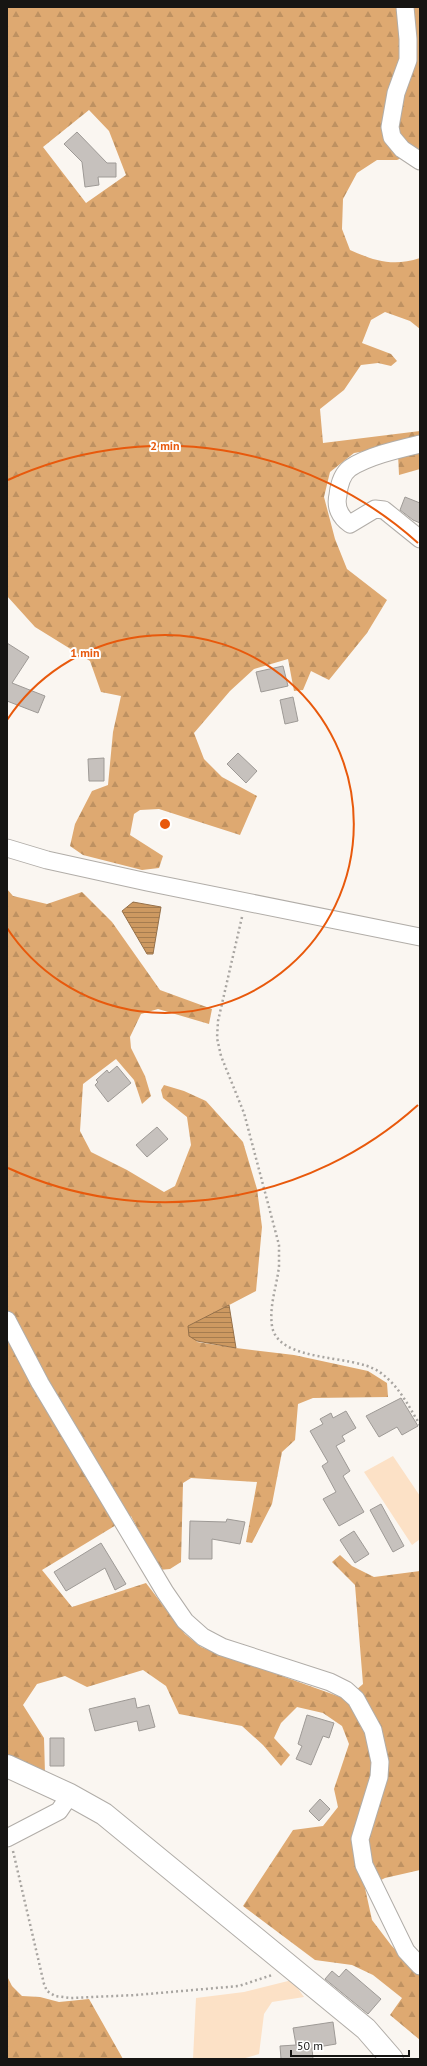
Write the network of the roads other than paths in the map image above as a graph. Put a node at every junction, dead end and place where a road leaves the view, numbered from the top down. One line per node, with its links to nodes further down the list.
1 (405, 7): 2 (street)
2 (420, 161)
3 (420, 444): 4 (street)
4 (420, 539)
5 (7, 848): 6 (street)
6 (420, 937)
7 (7, 1320): 11 (street)
8 (7, 1766): 9 (street)
9 (70, 1796): 10 (street); 12 (street)
10 (8, 1837)
11 (420, 1966)
12 (392, 2059)

